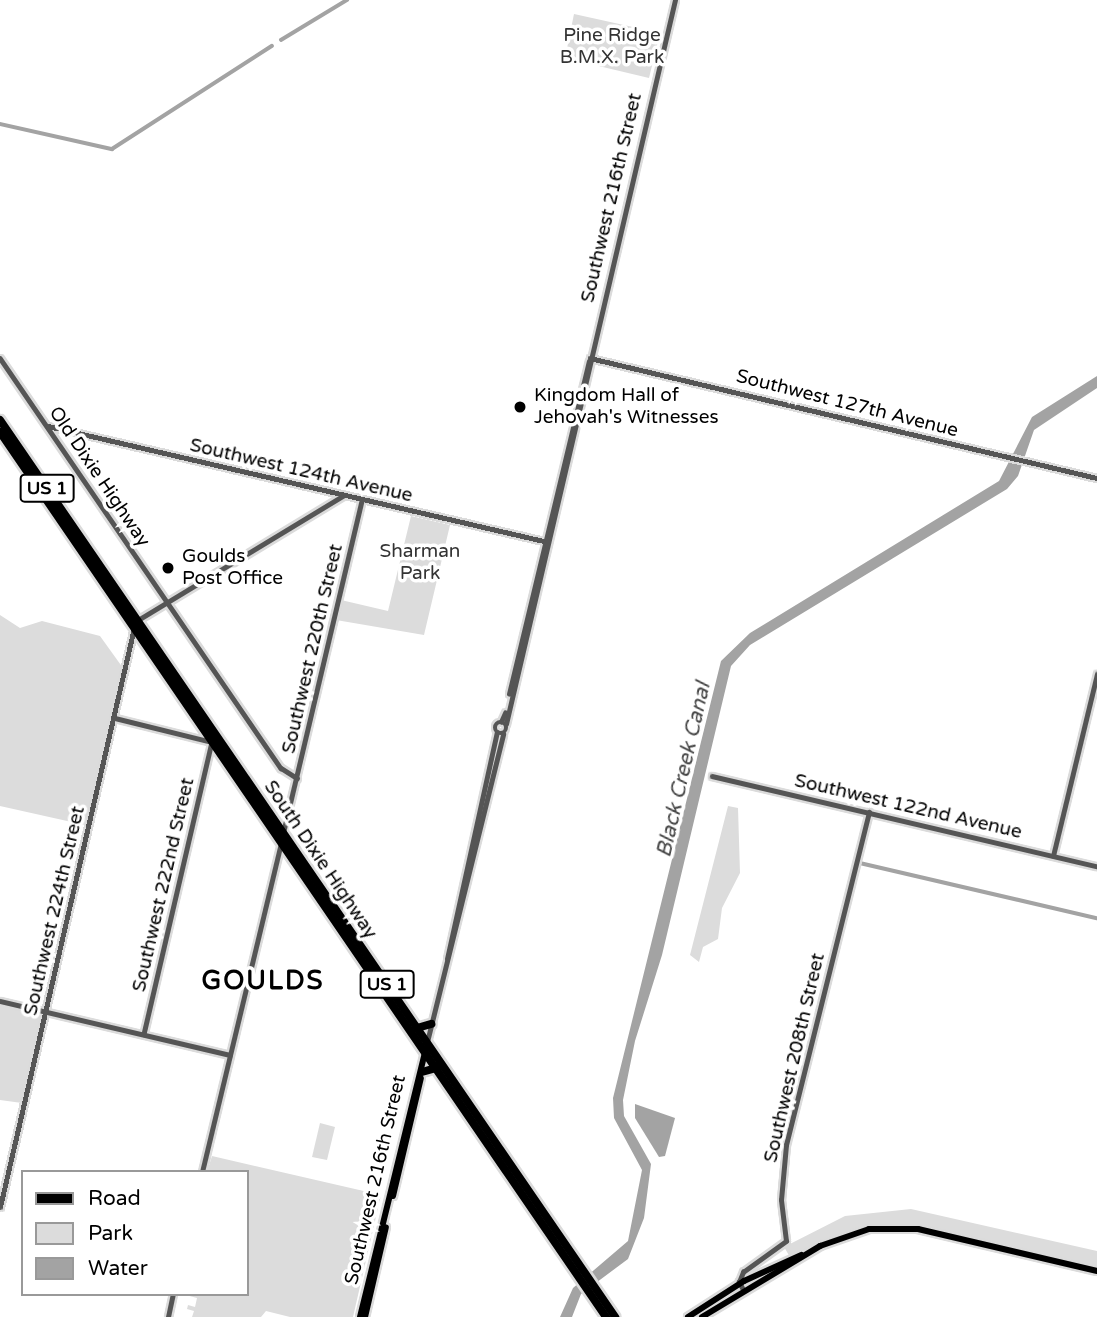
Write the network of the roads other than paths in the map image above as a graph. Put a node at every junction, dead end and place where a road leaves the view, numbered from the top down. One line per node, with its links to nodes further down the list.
1 (675, 0): 3 (street, Southwest 216th Street)
2 (0, 358): 5 (street, Old Dixie Highway)
3 (589, 360): 8 (street, Southwest 127th Avenue); 12 (street, Southwest 216th Street)
4 (0, 420): 11 (highway, South Dixie Highway / US 1)
5 (47, 426): 9 (street, Southwest 124th Avenue); 14 (street, Old Dixie Highway)
6 (0, 432): 7 (highway, South Dixie Highway / US 1)
7 (27, 472): 11 (highway); 15 (highway, South Dixie Highway / US 1)
8 (1097, 478)
9 (343, 496): 10 (street, Southwest 124th Avenue); 14 (street)
10 (362, 500): 12 (street, Southwest 124th Avenue); 30 (street, Southwest 220th Street)
11 (63, 512): 15 (highway, South Dixie Highway / US 1)
12 (546, 542): 13 (street, Southwest 216th Street); 17 (street, Southwest 216th Street)
13 (531, 597): 17 (street); 20 (street, Southwest 216th Street)
14 (167, 601): 15 (street); 30 (street, Old Dixie Highway)
15 (136, 624): 16 (highway, South Dixie Highway / US 1); 22 (highway, South Dixie Highway / US 1)
16 (136, 638): 19 (street, Southwest 224th Street); 21 (highway, South Dixie Highway / US 1)
17 (526, 638): 20 (street, Southwest 216th Street)
18 (1097, 674): 37 (street)
19 (115, 718): 24 (street); 43 (street, Southwest 224th Street)
20 (504, 723): 23 (street); 23 (street)
21 (202, 727): 24 (highway); 25 (highway, South Dixie Highway / US 1)
22 (213, 731): 25 (highway); 29 (highway, South Dixie Highway / US 1)
23 (500, 733): 44 (street, Southwest 216th Street)
24 (195, 736): 25 (street)
25 (212, 742): 26 (highway, South Dixie Highway / US 1); 27 (street, Southwest 222nd Street); 29 (highway)
26 (219, 752): 27 (highway); 34 (highway, South Dixie Highway / US 1)
27 (210, 754): 46 (street, Southwest 222nd Street)
28 (712, 776): 31 (street, Southwest 122nd Avenue)
29 (245, 778): 33 (highway, South Dixie Highway / US 1)
30 (297, 778): 32 (street, Southwest 220th Street)
31 (869, 812): 37 (street, Southwest 122nd Avenue); 60 (street, Southwest 208th Street)
32 (286, 818): 33 (highway); 34 (street, Southwest 220th Street)
33 (274, 820): 34 (highway, South Dixie Highway / US 1)
34 (282, 837): 35 (highway, South Dixie Highway / US 1); 36 (street, Southwest 220th Street); 39 (highway, South Dixie Highway / US 1)
35 (289, 854): 36 (highway); 39 (highway, South Dixie Highway / US 1)
36 (277, 856): 48 (street, Southwest 220th Street)
37 (1053, 856): 38 (street, Southwest 122nd Avenue)
38 (1097, 866)
39 (346, 930): 40 (highway, South Dixie Highway / US 1); 45 (highway, South Dixie Highway / US 1)
40 (375, 978): 41 (highway); 47 (highway, South Dixie Highway / US 1)
41 (369, 989)
42 (0, 1001): 43 (street)
43 (46, 1012): 46 (street); 55 (street, Southwest 224th Street)
44 (431, 1024): 45 (highway); 47 (street, Southwest 216th Street)
45 (417, 1028): 47 (highway, South Dixie Highway / US 1)
46 (144, 1034): 48 (street)
47 (426, 1047): 49 (highway, South Dixie Highway / US 1); 50 (main road, Southwest 216th Street); 51 (highway, South Dixie Highway / US 1); 64 (main road, Southwest 216th Street)
48 (230, 1055): 54 (street, Southwest 220th Street)
49 (436, 1068): 50 (highway); 51 (highway, South Dixie Highway / US 1)
50 (422, 1072): 64 (main road, Southwest 216th Street)
51 (499, 1154): 52 (highway, South Dixie Highway / US 1); 59 (highway, South Dixie Highway / US 1)
52 (504, 1168): 53 (highway); 56 (highway, South Dixie Highway / US 1)
53 (493, 1169)
54 (202, 1170)
55 (0, 1207)
56 (540, 1220): 57 (highway); 59 (highway, South Dixie Highway / US 1)
57 (530, 1221)
58 (1097, 1271): 60 (main road)
59 (581, 1274): 61 (highway, South Dixie Highway / US 1)
60 (741, 1287): 67 (main road); 68 (main road)
61 (593, 1292): 65 (highway, South Dixie Highway / US 1); 66 (highway, South Dixie Highway / US 1)
62 (173, 1296): 63 (street)
63 (168, 1317)
64 (363, 1317)
65 (606, 1317)
66 (615, 1317)
67 (688, 1317)
68 (702, 1317)

